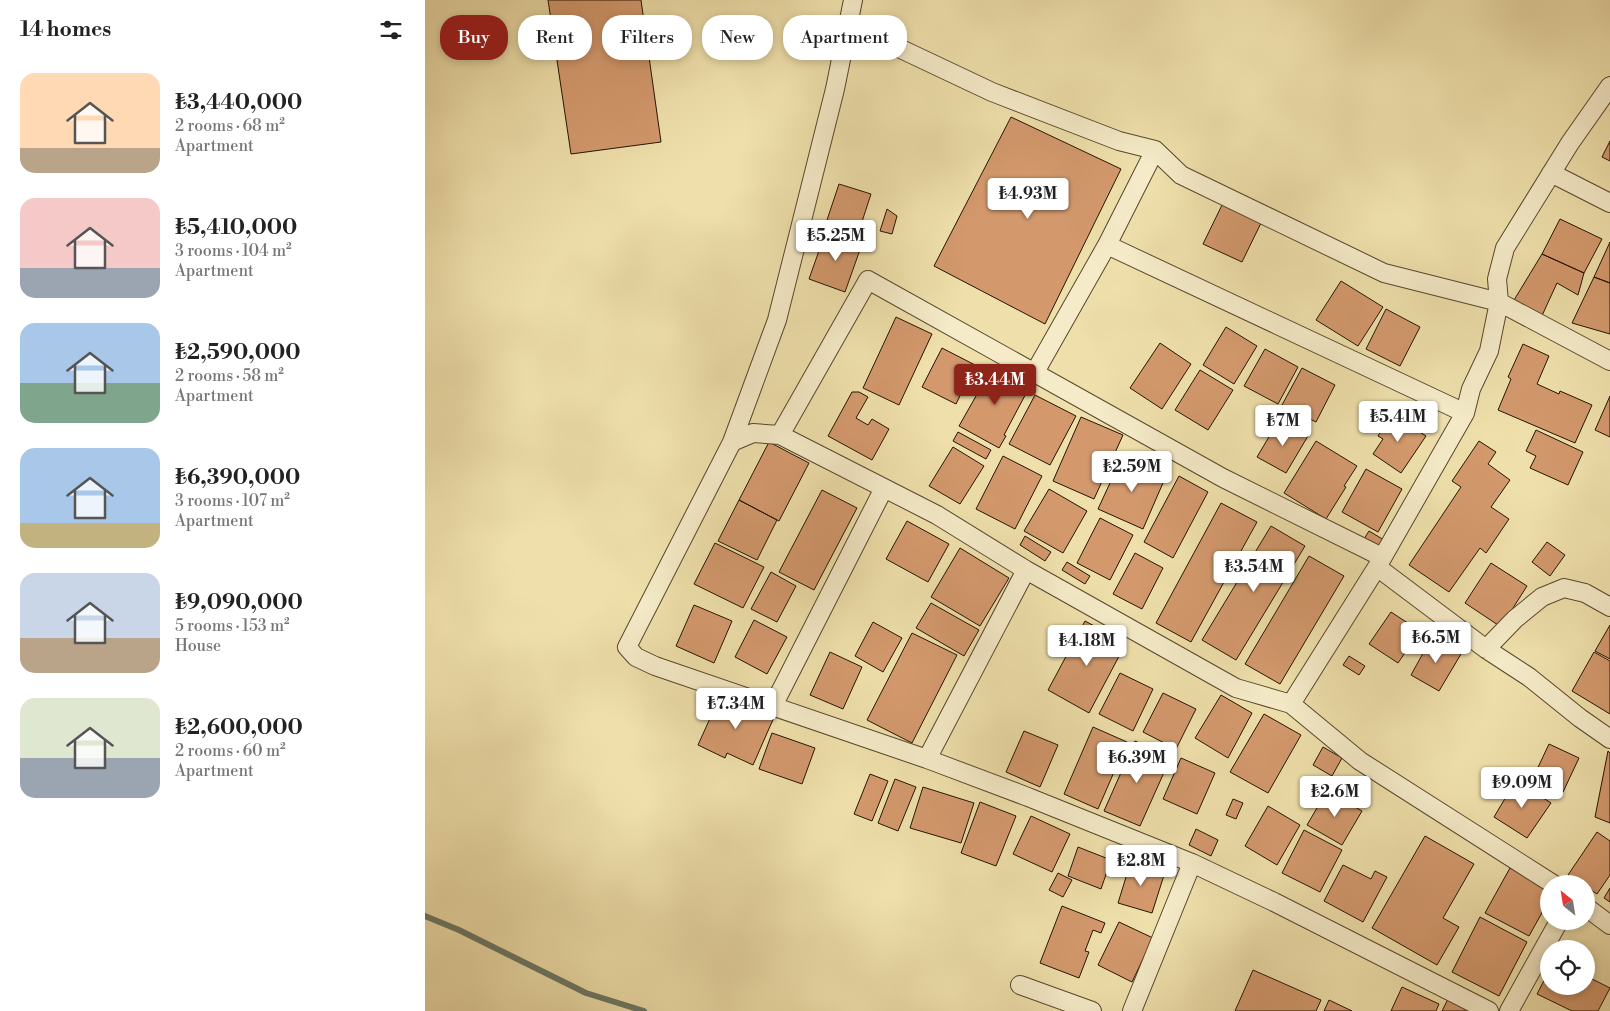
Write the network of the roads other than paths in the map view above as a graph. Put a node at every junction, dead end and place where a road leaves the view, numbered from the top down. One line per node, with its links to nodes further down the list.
1 (853, 0): 2 (street)
2 (850, 15)
3 (907, 52): 6 (street)
4 (841, 60): 15 (street)
5 (1610, 86): 7 (street)
6 (1155, 150): 9 (street); 10 (street)
7 (1551, 173): 8 (street); 10 (street)
8 (1610, 203)
9 (1107, 245): 12 (street); 13 (street)
10 (1499, 302): 11 (street); 13 (street)
11 (1610, 362)
12 (1035, 372): 14 (street); 17 (street)
13 (1465, 413): 17 (street)
14 (780, 435): 15 (street); 16 (street)
15 (732, 442): 22 (street)
16 (884, 488): 18 (street); 22 (street)
17 (1379, 562): 20 (street); 21 (street)
18 (1025, 570): 21 (street); 24 (street)
19 (1610, 607): 20 (street)
20 (1487, 649): 23 (street)
21 (1291, 704): 26 (street)
22 (773, 706): 24 (street)
23 (1610, 739)
24 (927, 759): 25 (street)
25 (1191, 863): 32 (street); 33 (street)
26 (1540, 876)
27 (1595, 914): 28 (street)
28 (1610, 925)
29 (1554, 930): 34 (street)
30 (1020, 985): 31 (street)
31 (1092, 1011)
32 (1132, 1011)
33 (1489, 1011)
34 (1509, 1011)

